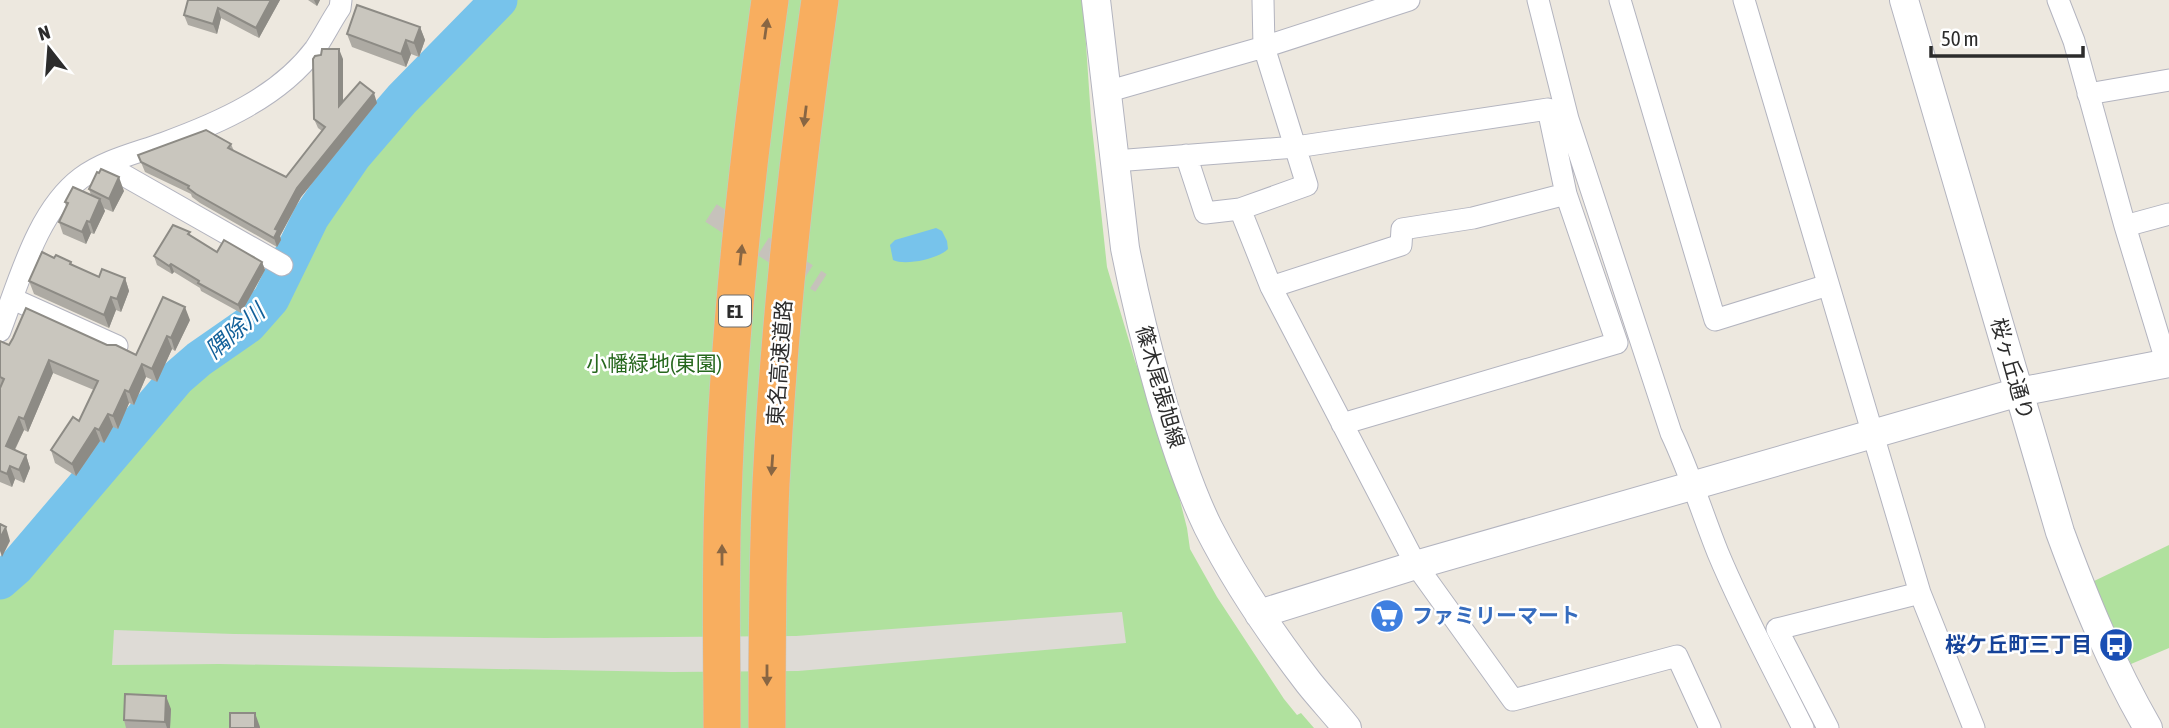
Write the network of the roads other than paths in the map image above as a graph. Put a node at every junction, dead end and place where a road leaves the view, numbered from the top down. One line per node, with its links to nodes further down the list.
1 (341, 0): 19 (street)
2 (770, 0): 39 (highway, E1, one-way to 2)
3 (820, 0): 40 (highway, 東名高速道路 / E1, one-way to 40)
4 (1096, 0): 14 (street, 篠木尾張旭線)
5 (1263, 0): 12 (street)
6 (1409, 0): 12 (street)
7 (1538, 0): 34 (street)
8 (1620, 0): 25 (street)
9 (1744, 0): 25 (street)
10 (1904, 0): 31 (street, 桜ヶ丘通り)
11 (2058, 0): 15 (street)
12 (1264, 47): 14 (street); 16 (street)
13 (2169, 80): 15 (street)
14 (1106, 92): 18 (street, 篠木尾張旭線)
15 (2088, 94): 23 (street)
16 (1296, 147): 17 (street); 20 (street); 21 (street)
17 (1186, 155): 18 (street); 21 (street)
18 (1115, 161): 37 (street, 篠木尾張旭線)
19 (110, 162): 24 (street); 27 (street)
20 (1566, 194): 26 (street); 32 (street)
21 (1240, 209): 26 (street)
22 (2169, 214): 23 (street)
23 (2125, 226): 30 (street)
24 (282, 265)
25 (1828, 285): 33 (street)
26 (1271, 287): 32 (street)
27 (13, 299): 28 (street); 29 (street)
28 (0, 331)
29 (117, 346)
30 (2168, 363): 31 (street)
31 (2019, 392): 33 (street); 45 (street, 桜ヶ丘通り)
32 (1342, 424): 35 (street)
33 (1872, 434): 34 (street); 36 (street)
34 (1693, 485): 35 (street); 43 (street)
35 (1416, 565): 37 (street); 42 (street)
36 (1920, 593): 38 (street); 44 (street)
37 (1259, 614): 41 (street, 篠木尾張旭線)
38 (1967, 725)
39 (722, 728)
40 (767, 728)
41 (1347, 728)
42 (1710, 728)
43 (1803, 728)
44 (1828, 728)
45 (2148, 728)

